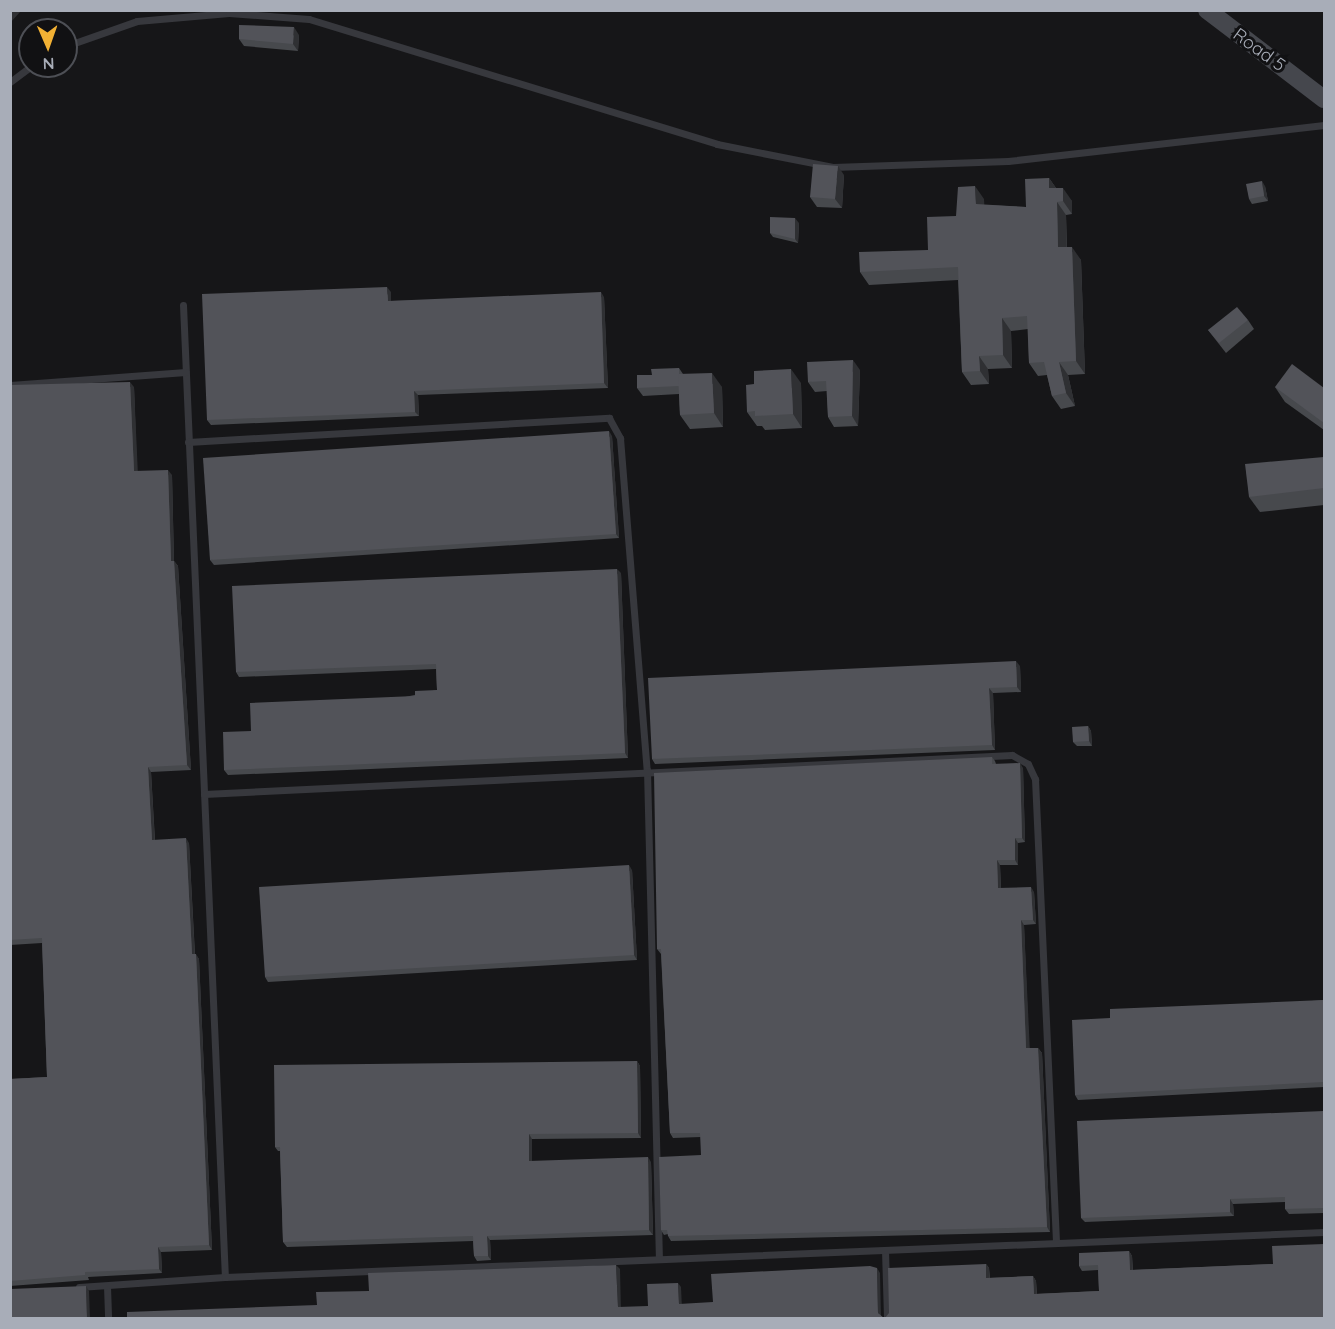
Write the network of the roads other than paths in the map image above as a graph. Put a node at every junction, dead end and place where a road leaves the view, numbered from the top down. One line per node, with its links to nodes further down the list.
1 (1207, 10): 3 (main road, Road 5)
2 (78, 42): 4 (lane)
3 (1318, 93)
4 (1324, 125)
5 (183, 305): 6 (lane)
6 (186, 372): 7 (lane); 8 (lane)
7 (10, 385)
8 (189, 442): 9 (lane); 10 (lane)
9 (647, 770): 10 (lane); 12 (lane); 14 (lane)
10 (204, 794): 15 (lane)
11 (1324, 1232): 12 (lane)
12 (1056, 1243): 13 (lane)
13 (885, 1250): 14 (lane); 19 (lane)
14 (659, 1259): 15 (lane)
15 (225, 1277): 16 (lane)
16 (107, 1286): 17 (lane); 18 (lane)
17 (64, 1288)
18 (108, 1318)
19 (887, 1318)

